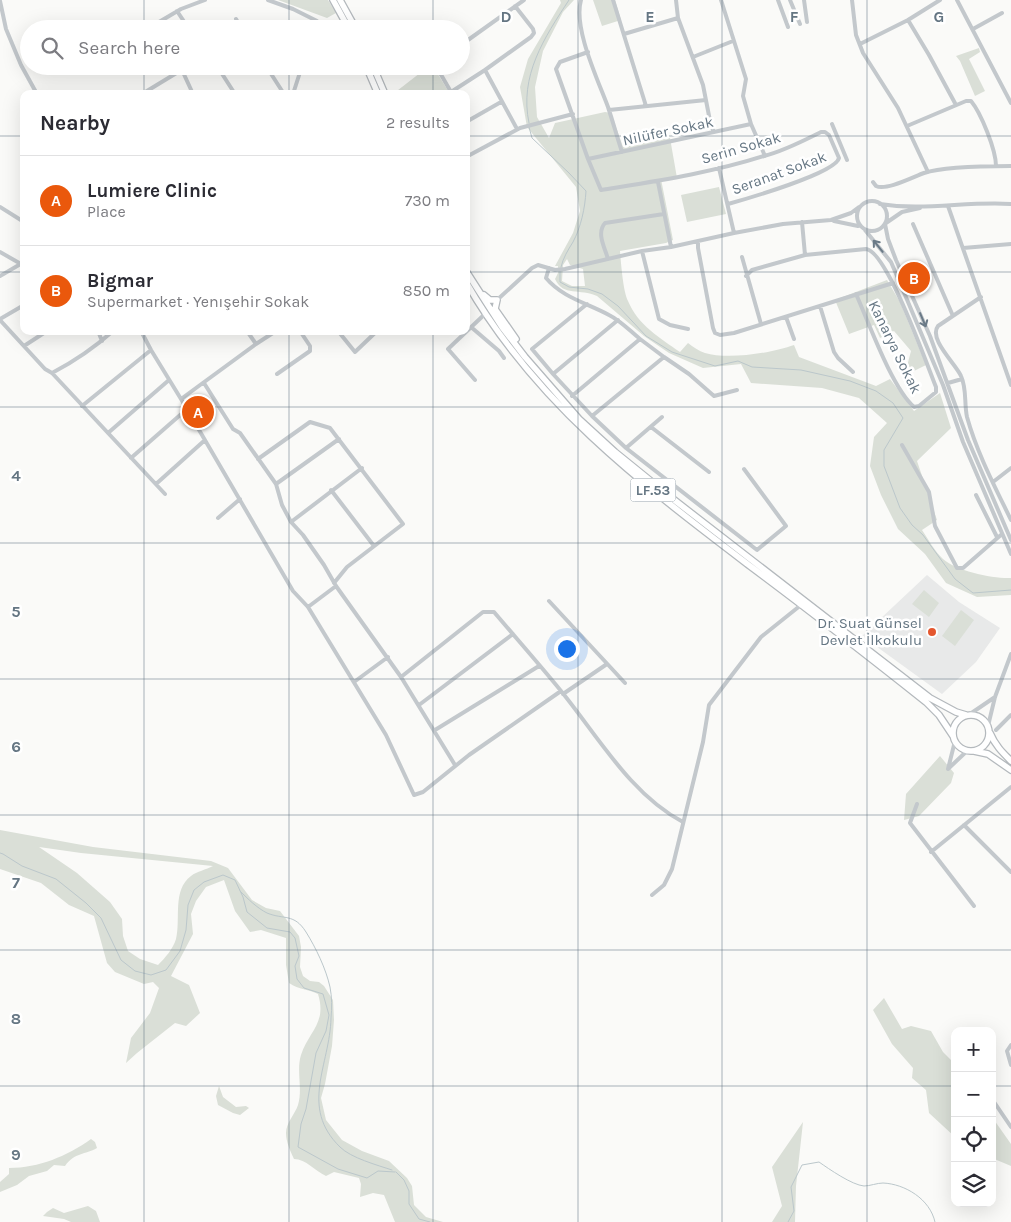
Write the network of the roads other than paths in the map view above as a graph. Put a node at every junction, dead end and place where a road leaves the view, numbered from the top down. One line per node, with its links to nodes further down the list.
1 (205, 0): 18 (street)
2 (268, 0): 23 (street)
3 (333, 0): 24 (highway)
4 (340, 0): 25 (highway)
5 (524, 0): 17 (street)
6 (581, 0): 35 (street)
7 (613, 0): 31 (street)
8 (676, 0): 20 (street)
9 (722, 0): 33 (street)
10 (778, 0): 29 (street)
11 (790, 0): 28 (street)
12 (804, 0): 27 (street)
13 (940, 0): 26 (street)
14 (956, 0): 30 (street)
15 (0, 1): 37 (street)
16 (852, 1): 34 (street)
17 (514, 6): 32 (street); 38 (street)
18 (177, 11): 21 (street); 22 (street)
19 (1002, 13): 30 (street)
20 (678, 18): 31 (street); 36 (street)
21 (162, 20)
22 (183, 20)
23 (315, 20)
24 (344, 20)
25 (351, 20)
26 (908, 20): 34 (street); 62 (street)
27 (808, 22)
28 (800, 24)
29 (788, 27)
30 (973, 29): 61 (street)
31 (624, 34): 63 (street)
32 (470, 38)
33 (733, 41): 36 (street); 67 (street)
34 (860, 44): 69 (street)
35 (588, 52): 64 (street); 65 (street)
36 (693, 57): 59 (street)
37 (20, 63)
38 (485, 70): 58 (street); 60 (street)
39 (27, 75): 49 (street)
40 (174, 75): 48 (street)
41 (184, 75): 51 (street)
42 (223, 75): 52 (street)
43 (272, 75): 53 (street)
44 (299, 75): 54 (street)
45 (370, 75): 55 (highway)
46 (377, 75): 56 (highway)
47 (441, 75): 57 (street)
48 (152, 88): 50 (street)
49 (35, 90)
50 (149, 90)
51 (191, 90)
52 (232, 90)
53 (281, 90)
54 (294, 90)
55 (376, 90)
56 (383, 90)
57 (449, 90)
58 (455, 90)
59 (706, 100): 63 (street); 71 (street)
60 (501, 102): 66 (street); 70 (street)
61 (1011, 103)
62 (956, 105): 69 (street); 78 (street)
63 (646, 106): 64 (street)
64 (609, 110): 72 (street)
65 (573, 114): 70 (street); 75 (street)
66 (470, 120)
67 (752, 124): 71 (street, Nilüfer Sokak); 74 (street)
68 (832, 124): 76 (street)
69 (907, 126): 81 (street)
70 (518, 128): 73 (street)
71 (714, 132): 72 (street, Nilüfer Sokak)
72 (622, 152): 75 (street, Nilüfer Sokak)
73 (470, 155)
74 (765, 156): 77 (street, Serin Sokak); 80 (street, Serin Sokak)
75 (588, 159): 82 (street, Serin Sokak)
76 (847, 160)
77 (838, 162): 84 (street, Seranat Sokak)
78 (996, 166): 79 (street); 81 (street)
79 (1011, 166)
80 (719, 168): 82 (street, Serin Sokak); 84 (street)
81 (928, 172): 83 (street)
82 (658, 182): 91 (street)
83 (873, 182)
84 (728, 204): 98 (street)
85 (880, 204): 87 (street); 90 (street); 95 (street)
86 (1011, 204): 88 (street)
87 (927, 206): 88 (street); 95 (street)
88 (948, 206): 102 (street)
89 (0, 207): 92 (street)
90 (859, 207): 93 (street); 97 (street)
91 (664, 214): 101 (street); 107 (street)
92 (20, 220)
93 (831, 220): 94 (street); 97 (street)
94 (802, 222): 98 (street); 105 (street)
95 (885, 224): 97 (street); 159 (street, one-way to 159)
96 (913, 224): 126 (street)
97 (863, 229): 118 (street, one-way to 97)
98 (734, 233): 99 (street)
99 (698, 241): 101 (street); 130 (street)
100 (1011, 244): 102 (street)
101 (671, 247): 103 (street)
102 (964, 248): 119 (street)
103 (642, 251): 107 (street); 132 (street)
104 (0, 252): 108 (street)
105 (805, 255): 113 (street); 115 (street)
106 (742, 257): 113 (street)
107 (608, 259): 110 (street)
108 (20, 262)
109 (20, 264): 112 (street)
110 (548, 268): 120 (street); 122 (street)
111 (470, 272): 120 (highway)
112 (0, 276)
113 (746, 276): 130 (street)
114 (470, 277): 167 (highway, LF.53)
115 (893, 283): 117 (street); 121 (street)
116 (470, 288): 125 (highway, LF.53)
117 (856, 294): 121 (street, Kanarya Sokak); 123 (street)
118 (906, 297): 121 (street); 160 (street)
119 (981, 297): 126 (street); 161 (street)
120 (497, 300): 167 (highway)
121 (900, 300)
122 (587, 304): 129 (street); 154 (street)
123 (820, 306): 127 (street); 151 (street)
124 (20, 307): 128 (street)
125 (486, 313): 131 (street); 199 (highway, LF.53)
126 (953, 316): 155 (street)
127 (786, 317): 130 (street); 144 (street)
128 (0, 319): 147 (street)
129 (618, 320): 143 (street); 154 (street)
130 (761, 324)
131 (471, 327): 150 (street)
132 (688, 329)
133 (41, 335): 147 (street)
134 (100, 335): 145 (street)
135 (109, 335): 145 (street)
136 (143, 335): 148 (street)
137 (250, 335): 146 (street)
138 (270, 335): 146 (street)
139 (303, 335): 153 (street)
140 (341, 335): 141 (street)
141 (373, 335)
142 (463, 335): 157 (street)
143 (640, 339): 149 (street); 163 (street)
144 (794, 339)
145 (102, 341): 152 (street)
146 (256, 344): 158 (street)
147 (24, 346): 152 (street)
148 (150, 350): 156 (street); 165 (street)
149 (664, 357): 162 (street); 168 (street)
150 (504, 358)
151 (853, 372)
152 (52, 373): 165 (street)
153 (277, 374)
154 (553, 374): 163 (street)
155 (962, 379): 159 (street); 182 (street)
156 (169, 380): 164 (street); 171 (street)
157 (475, 380)
158 (204, 383): 164 (street); 177 (street)
159 (948, 383): 160 (street); 194 (street)
160 (943, 385): 192 (street)
161 (1011, 385)
162 (736, 390)
163 (572, 396): 168 (street)
164 (181, 399): 166 (street)
165 (82, 406): 171 (street)
166 (187, 409): 173 (street); 176 (street)
167 (571, 411): 212 (highway, LF.53)
168 (592, 416): 175 (street)
169 (662, 417): 170 (street)
170 (651, 427): 175 (street); 181 (street)
171 (108, 433): 176 (street)
172 (339, 439): 177 (street); 178 (street); 184 (street)
173 (205, 440): 183 (street); 188 (street)
174 (902, 445): 193 (street)
175 (626, 448): 180 (street)
176 (131, 458): 183 (street)
177 (258, 459): 184 (street)
178 (362, 468): 185 (street); 195 (street)
179 (1011, 468): 182 (street)
180 (744, 469)
181 (709, 472)
182 (993, 482): 190 (street)
183 (156, 484): 186 (street)
184 (276, 484): 191 (street)
185 (331, 490): 191 (street); 195 (street)
186 (165, 494)
187 (976, 495): 193 (street)
188 (240, 499): 189 (street); 200 (street)
189 (218, 518)
190 (1011, 520)
191 (291, 522): 197 (street)
192 (1002, 534): 193 (street); 196 (street)
193 (997, 537)
194 (1011, 540)
195 (374, 546): 197 (street)
196 (1011, 554)
197 (335, 584): 200 (street); 203 (street)
198 (549, 601): 204 (street)
199 (801, 605): 216 (highway, LF.53); 224 (street)
200 (308, 607): 207 (street)
201 (513, 634): 205 (street); 206 (street); 211 (street)
202 (1011, 654): 210 (street)
203 (388, 657): 206 (street); 207 (street)
204 (607, 664): 208 (street); 209 (street)
205 (539, 666): 209 (street); 215 (street)
206 (401, 676): 211 (street)
207 (354, 682): 220 (street)
208 (625, 683)
209 (562, 692): 220 (street); 224 (street)
210 (995, 697): 212 (street); 214 (street)
211 (419, 705): 215 (street)
212 (968, 715): 214 (highway, LF.53); 216 (highway)
213 (1011, 715): 214 (street)
214 (991, 729): 217 (highway); 219 (highway, LF.53)
215 (435, 730): 220 (street)
216 (954, 738): 218 (highway, LF.53); 218 (street)
217 (974, 750): 218 (highway); 221 (highway)
218 (967, 751)
219 (1011, 761)
220 (455, 765)
221 (1011, 770)
222 (1011, 788): 225 (street)
223 (917, 804): 226 (street)
224 (682, 822): 228 (street)
225 (964, 825): 226 (street); 227 (street)
226 (931, 852): 229 (street)
227 (1011, 872)
228 (652, 895)
229 (974, 906)
230 (1011, 1045): 231 (street)
231 (1011, 1065)
232 (996, 1106): 233 (street)
233 (1011, 1127)

